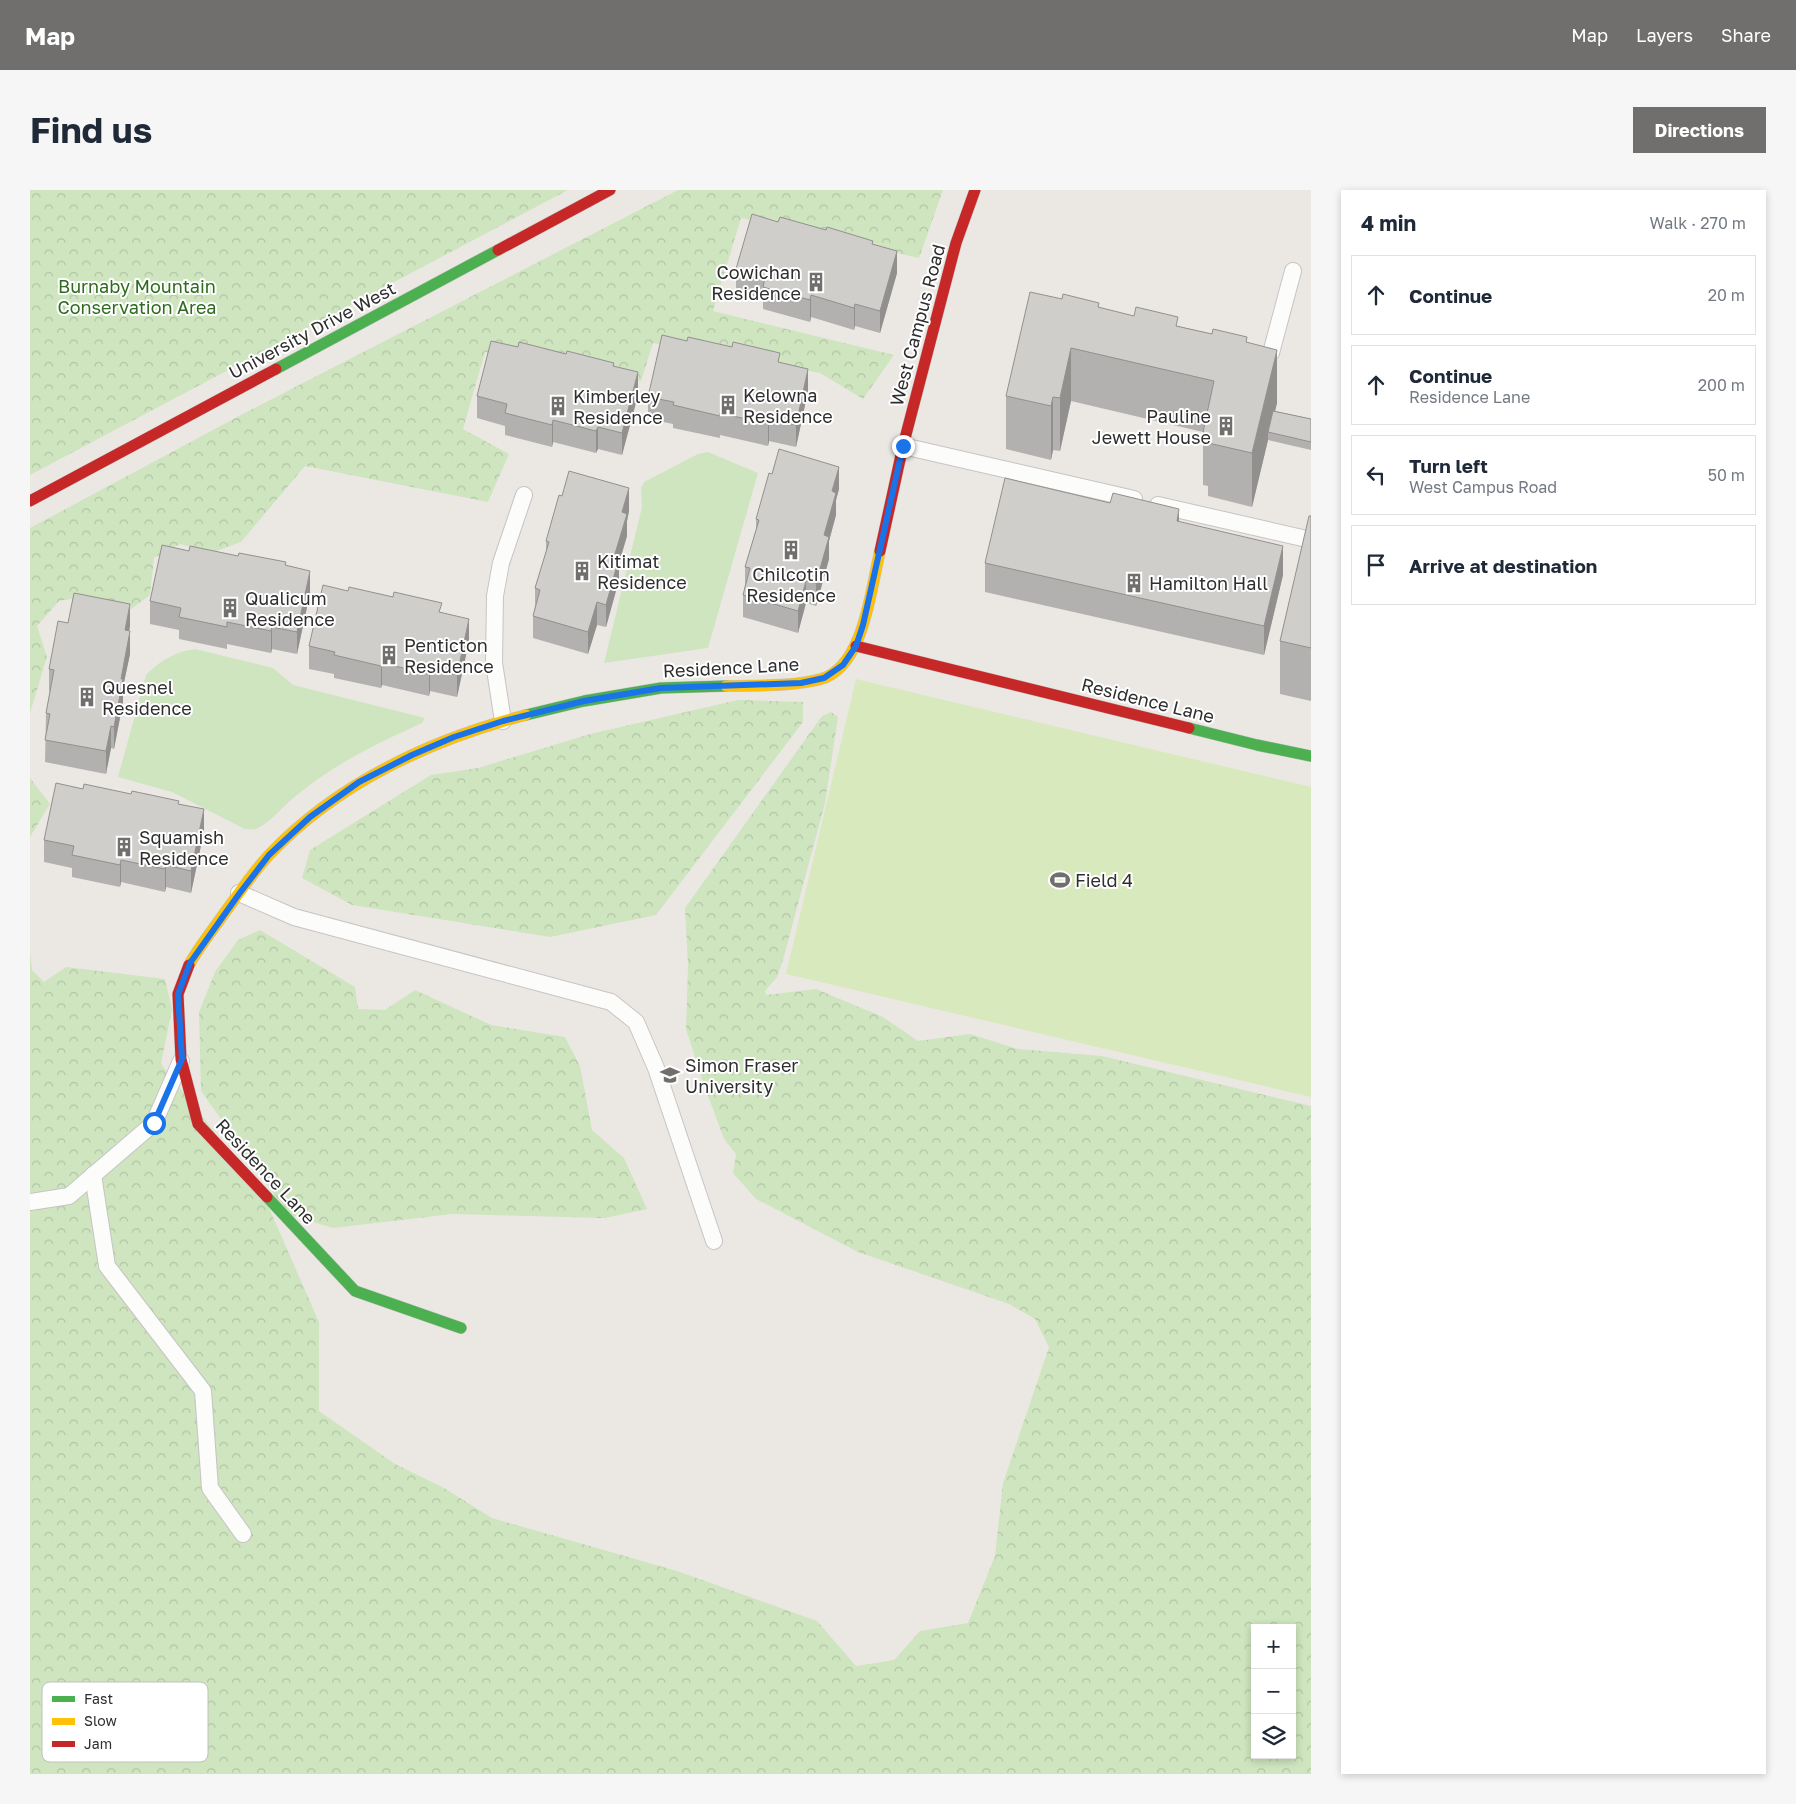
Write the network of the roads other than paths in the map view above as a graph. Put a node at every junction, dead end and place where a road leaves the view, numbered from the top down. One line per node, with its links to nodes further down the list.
1 (610, 190): 7 (street, University Drive West)
2 (975, 190): 5 (street, West Campus Road)
3 (1293, 271): 4 (lane)
4 (1272, 353)
5 (903, 446): 8 (lane); 9 (street, West Campus Road)
6 (524, 495): 10 (lane)
7 (30, 500)
8 (1311, 540)
9 (856, 646): 10 (street, Residence Lane); 11 (street, Residence Lane)
10 (503, 721): 12 (street, Residence Lane)
11 (1311, 756)
12 (239, 894): 13 (street, Residence Lane); 16 (lane)
13 (182, 1059): 14 (lane); 17 (street, Residence Lane)
14 (93, 1175): 15 (lane); 18 (lane)
15 (30, 1202)
16 (714, 1241)
17 (461, 1328)
18 (243, 1534)

